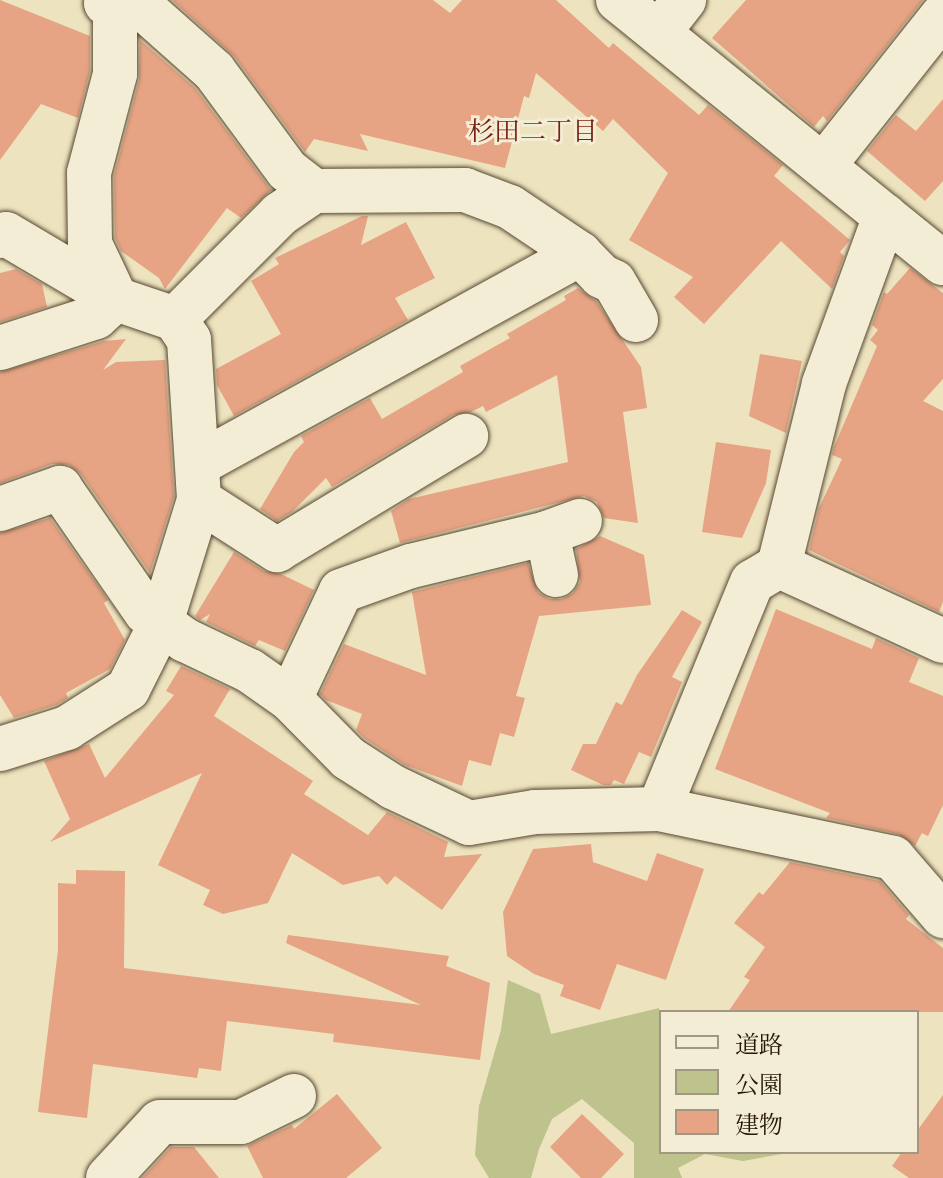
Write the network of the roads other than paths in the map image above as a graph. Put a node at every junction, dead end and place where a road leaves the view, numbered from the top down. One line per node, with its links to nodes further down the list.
1 (618, 0): 4 (street)
2 (112, 1): 6 (street); 11 (street)
3 (943, 15): 5 (street)
4 (672, 16): 5 (street)
5 (824, 165): 7 (street)
6 (314, 191): 9 (street); 12 (street)
7 (885, 216): 10 (street); 18 (street)
8 (0, 236): 11 (street)
9 (580, 254): 13 (street); 16 (street)
10 (943, 263)
11 (116, 299): 12 (street); 14 (street)
12 (175, 319): 16 (street)
13 (636, 320)
14 (0, 348)
15 (466, 436): 16 (street)
16 (199, 482): 20 (street)
17 (0, 509): 20 (street)
18 (779, 566): 21 (street); 24 (street)
19 (556, 575): 22 (street)
20 (161, 623): 22 (street); 23 (street)
21 (943, 641)
22 (290, 699): 24 (street)
23 (0, 748)
24 (659, 809): 25 (street)
25 (943, 916)
26 (294, 1096): 27 (street)
27 (108, 1178)

